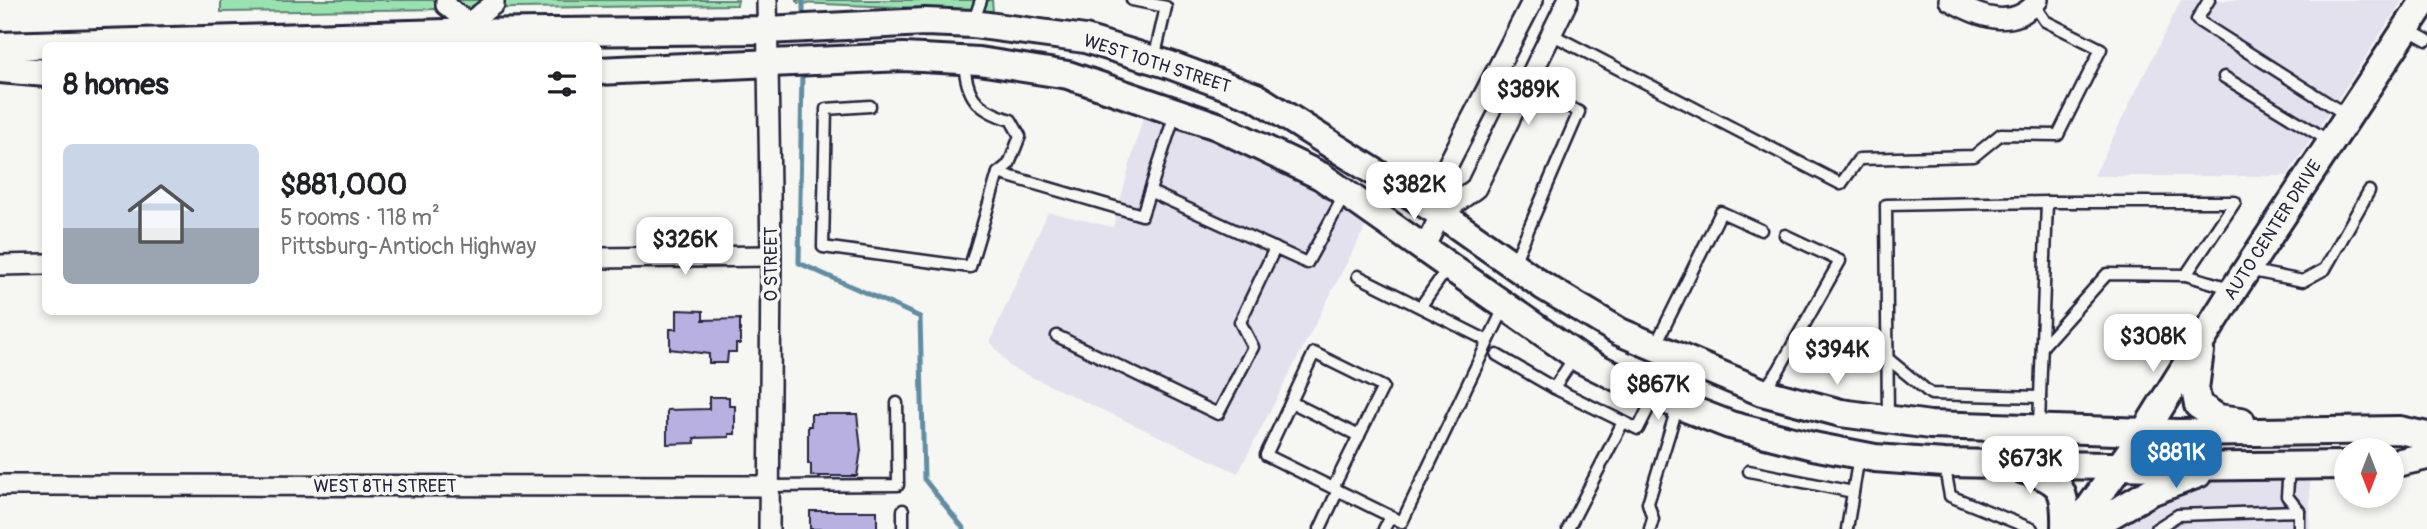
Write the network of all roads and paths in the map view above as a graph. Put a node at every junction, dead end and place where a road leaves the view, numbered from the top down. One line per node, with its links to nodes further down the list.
1 (446, 0): 13 (street)
2 (494, 0): 13 (street)
3 (767, 0): 12 (street, O STREET)
4 (1132, 0): 20 (lane)
5 (1533, 0): 38 (street)
6 (1569, 0): 14 (street)
7 (1949, 0): 10 (street)
8 (2209, 0): 31 (lane)
9 (2425, 0): 15 (main road, AUTO CENTER DRIVE)
10 (2036, 2): 14 (lane)
11 (977, 12): 12 (main road, WEST 10TH STREET); 20 (main road, WEST 10TH STREET)
12 (767, 30): 13 (main road, WEST 10TH STREET); 21 (street, O STREET)
13 (469, 34): 16 (main road, WEST 10TH STREET)
14 (1551, 34): 28 (street)
15 (2417, 34): 31 (main road, AUTO CENTER DRIVE)
16 (156, 42)
17 (42, 45): 18 (main road, WEST 10TH STREET)
18 (0, 46)
19 (964, 60): 21 (main road); 30 (main road); 33 (lane)
20 (1154, 60): 38 (main road, WEST 10TH STREET)
21 (768, 65): 23 (main road); 43 (street, O STREET)
22 (0, 69): 24 (main road)
23 (602, 71)
24 (42, 74)
25 (42, 74): 26 (main road)
26 (0, 77)
27 (2224, 77): 32 (lane)
28 (1527, 83): 38 (street); 47 (lane)
29 (870, 106): 33 (lane)
30 (1176, 111): 35 (lane); 36 (main road)
31 (2348, 116): 32 (main road, AUTO CENTER DRIVE)
32 (2331, 142): 51 (main road, AUTO CENTER DRIVE)
33 (998, 173): 35 (lane)
34 (2369, 191): 51 (lane)
35 (1151, 192): 41 (lane)
36 (1345, 193): 41 (lane); 42 (main road)
37 (2047, 202): 49 (lane); 57 (lane); 61 (lane)
38 (1441, 214): 42 (street); 47 (main road, WEST 10TH STREET)
39 (1761, 230): 58 (lane)
40 (1785, 234): 63 (lane)
41 (1275, 248): 54 (lane)
42 (1424, 248): 48 (main road)
43 (771, 256): 44 (street); 86 (street, O STREET)
44 (602, 258)
45 (42, 264): 46 (street)
46 (0, 265)
47 (1513, 265): 58 (main road, WEST 10TH STREET)
48 (1449, 266): 52 (main road); 53 (lane)
49 (2186, 275): 51 (lane); 57 (lane)
50 (1358, 276): 53 (lane)
51 (2240, 280): 56 (main road, AUTO CENTER DRIVE)
52 (1505, 305): 55 (lane); 60 (main road)
53 (1421, 306): 55 (lane)
54 (1057, 336)
55 (1488, 341): 91 (lane)
56 (2201, 342): 71 (main road); 72 (main road, AUTO CENTER DRIVE)
57 (2042, 347): 64 (lane)
58 (1655, 348): 63 (main road, WEST 10TH STREET)
59 (1497, 355): 62 (lane)
60 (1576, 356): 62 (lane); 65 (main road)
61 (1887, 358): 64 (lane); 68 (lane)
62 (1554, 388): 69 (lane)
63 (1762, 392): 68 (main road, WEST 10TH STREET)
64 (2040, 397): 70 (lane)
65 (1666, 400): 69 (lane); 75 (main road); 97 (lane)
66 (1291, 402): 73 (lane); 73 (lane); 87 (lane)
67 (897, 403): 86 (lane)
68 (1888, 419): 70 (main road, WEST 10TH STREET)
69 (1623, 422): 96 (lane)
70 (2038, 428): 72 (main road, WEST 10TH STREET)
71 (2315, 429): 72 (main road, WEST 10TH STREET); 74 (main road)
72 (2145, 431): 81 (main road, AUTO CENTER DRIVE)
73 (1359, 436): 87 (lane)
74 (2427, 436)
75 (1859, 455): 78 (main road); 88 (lane)
76 (2427, 456): 77 (main road)
77 (2404, 461)
78 (1944, 463): 79 (main road); 99 (lane)
79 (1998, 464): 81 (main road); 100 (main road)
80 (2334, 465): 83 (main road)
81 (2119, 466): 82 (main road); 101 (main road, AUTO CENTER DRIVE)
82 (2233, 466): 83 (main road); 102 (main road)
83 (2289, 466): 90 (lane)
84 (1749, 471): 88 (lane)
85 (0, 485): 86 (street, WEST 8TH STREET)
86 (769, 486): 92 (street, O STREET)
87 (1336, 489): 91 (lane); 94 (lane)
88 (1853, 492): 98 (lane)
89 (903, 510): 93 (lane)
90 (2300, 512): 103 (lane); 104 (lane)
91 (1391, 516): 95 (lane)
92 (769, 529)
93 (903, 529)
94 (1320, 529)
95 (1384, 529)
96 (1568, 529)
97 (1650, 529)
98 (1847, 529)
99 (2032, 529)
100 (2065, 529)
101 (2074, 529)
102 (2087, 529)
103 (2156, 529)
104 (2300, 529)

